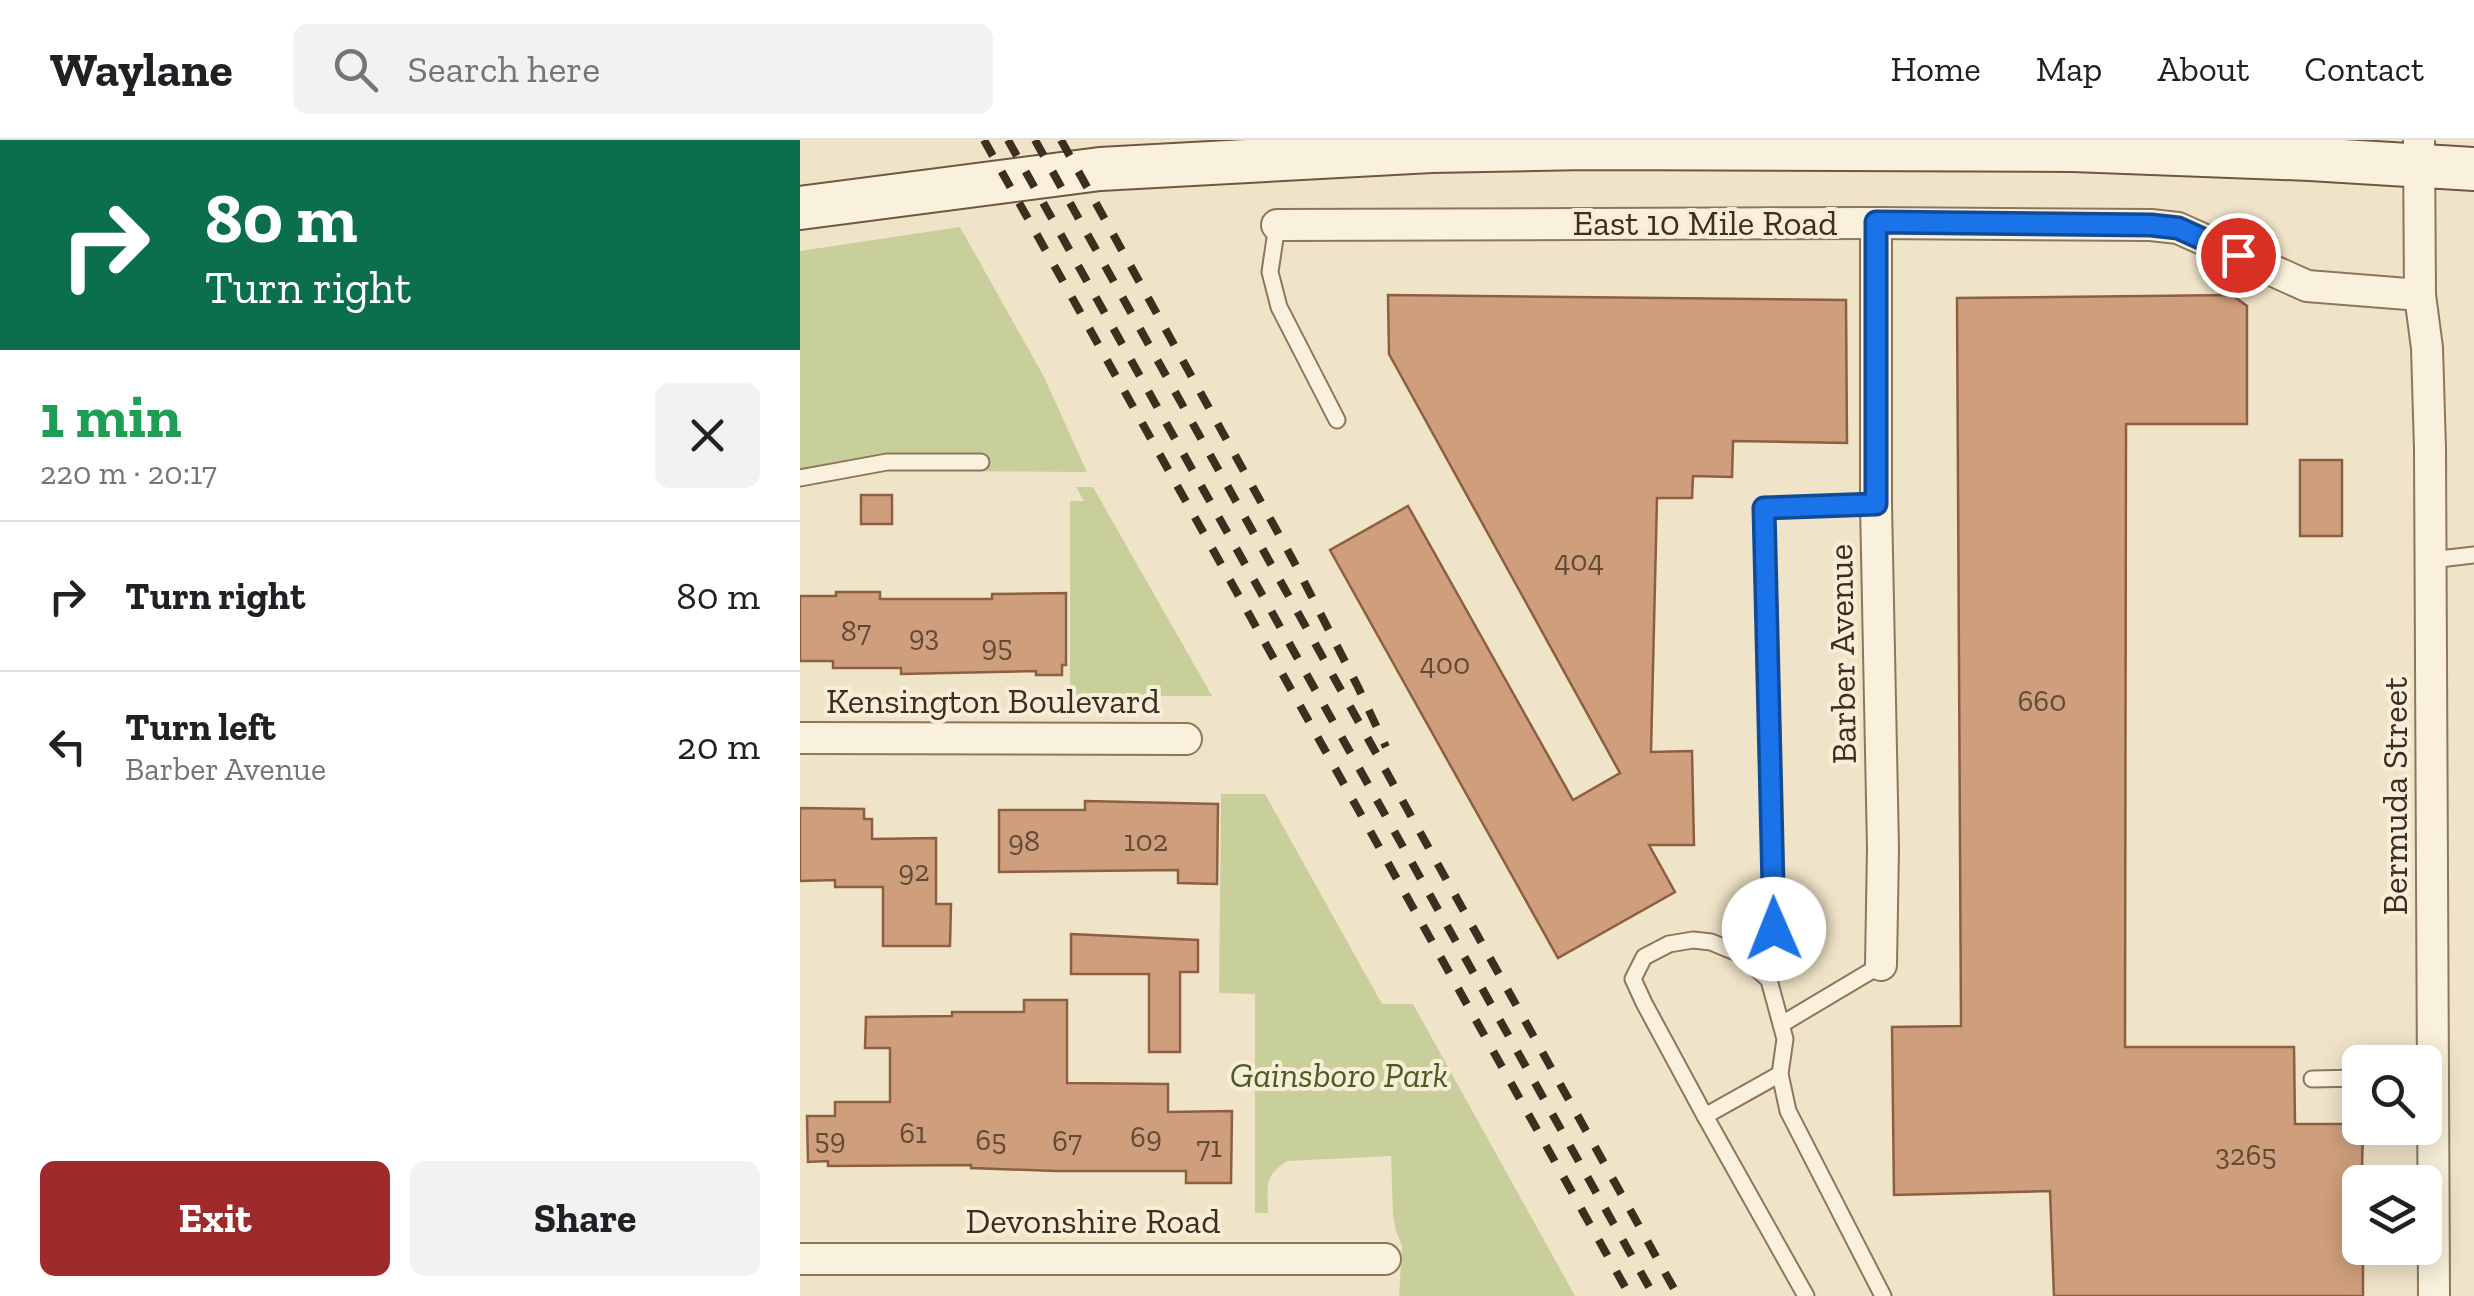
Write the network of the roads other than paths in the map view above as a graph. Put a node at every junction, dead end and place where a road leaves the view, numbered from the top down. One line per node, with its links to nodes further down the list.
1 (2420, 154): 2 (main road); 3 (main road); 6 (street, Bermuda Street)
2 (2474, 170)
3 (800, 208)
4 (1876, 222): 5 (street, East 10 Mile Road); 6 (street, East 10 Mile Road); 10 (street, Barber Avenue)
5 (1276, 225): 7 (lane)
6 (2420, 296): 12 (street, Bermuda Street)
7 (1337, 420)
8 (981, 462): 9 (lane)
9 (800, 478)
10 (1876, 504): 15 (lane); 16 (street, Barber Avenue)
11 (2474, 556): 12 (lane)
12 (2431, 560): 18 (street, Bermuda Street)
13 (800, 738): 14 (street, Kensington Boulevard)
14 (1186, 739)
15 (1740, 954): 17 (lane); 22 (lane)
16 (1882, 965): 17 (lane)
17 (1782, 1024): 19 (lane)
18 (2430, 1045)
19 (1780, 1074): 22 (lane); 26 (lane)
20 (2312, 1078): 21 (lane)
21 (2342, 1078)
22 (1705, 1116): 27 (lane)
23 (2431, 1145): 28 (street, Bermuda Street)
24 (800, 1259): 25 (street, Devonshire Road)
25 (1386, 1259)
26 (1875, 1293)
27 (1806, 1296)
28 (2434, 1296)

